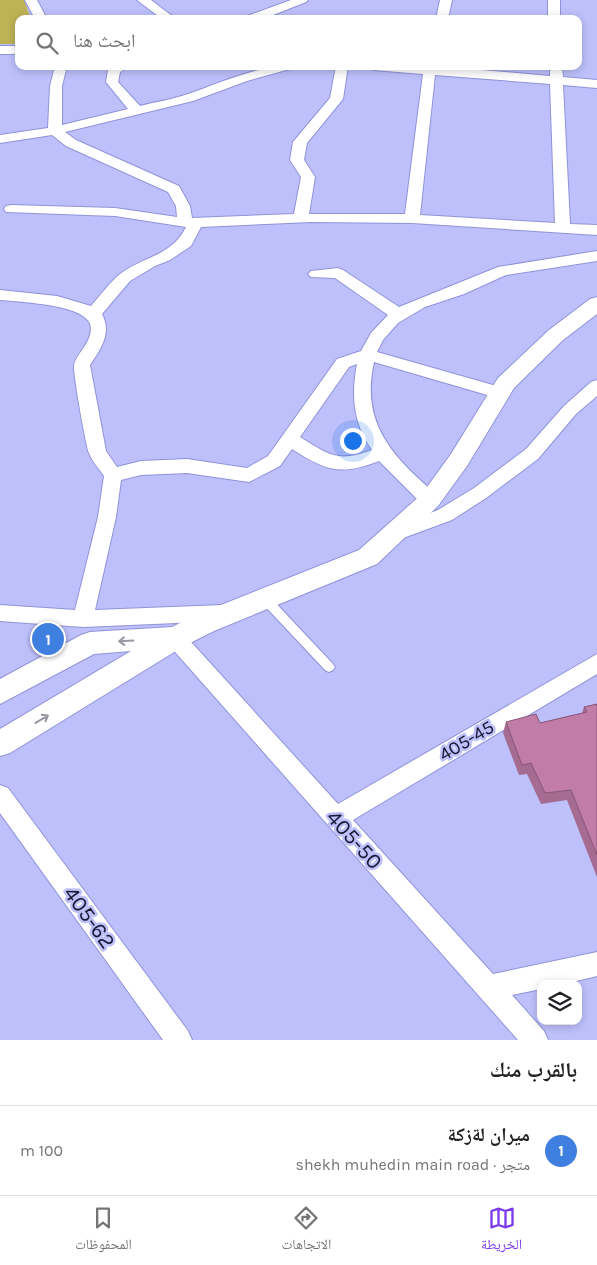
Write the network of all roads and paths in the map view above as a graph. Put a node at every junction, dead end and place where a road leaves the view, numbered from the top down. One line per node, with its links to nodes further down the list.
1 (32, 0): 6 (street)
2 (143, 0): 7 (street)
3 (446, 0): 9 (street)
4 (554, 0): 10 (street)
5 (295, 1): 8 (street)
6 (39, 15)
7 (164, 15)
8 (261, 15)
9 (443, 15)
10 (554, 15)
11 (0, 50): 12 (street)
12 (15, 50)
13 (61, 70): 22 (street)
14 (114, 70): 21 (street)
15 (271, 70): 21 (street)
16 (341, 70): 25 (street)
17 (429, 70): 26 (street)
18 (480, 70): 19 (street)
19 (556, 73): 20 (street); 28 (street)
20 (597, 84)
21 (136, 110): 22 (street)
22 (55, 131): 23 (street); 27 (street)
23 (0, 138)
24 (11, 209): 27 (street)
25 (301, 218): 26 (street); 27 (street)
26 (412, 219): 28 (street)
27 (190, 223): 34 (street)
28 (563, 228): 29 (street)
29 (597, 230)
30 (597, 256): 35 (street)
31 (316, 274): 35 (street)
32 (0, 295): 34 (street)
33 (597, 304): 38 (street)
34 (93, 314): 41 (street)
35 (398, 314): 36 (street)
36 (368, 355): 38 (street); 39 (street); 40 (street)
37 (597, 386): 43 (street)
38 (501, 393): 42 (street)
39 (289, 439): 40 (street); 41 (street)
40 (382, 452): 42 (street)
41 (113, 474): 47 (street)
42 (430, 500): 43 (street)
43 (393, 534): 44 (street)
44 (264, 599): 46 (street); 50 (lane)
45 (0, 613): 47 (street)
46 (230, 613): 47 (street); 48 (street)
47 (83, 619)
48 (175, 638): 51 (street, one-way to 51); 52 (street, one-way to 48); 54 (street, 405-50)
49 (597, 663): 54 (street, 405-45)
50 (329, 667)
51 (0, 692)
52 (0, 744)
53 (0, 795): 57 (street, 405-62)
54 (336, 818): 56 (street, 405-50)
55 (597, 964): 56 (street)
56 (488, 988): 58 (street, 405-50)
57 (179, 1040)
58 (535, 1040)

